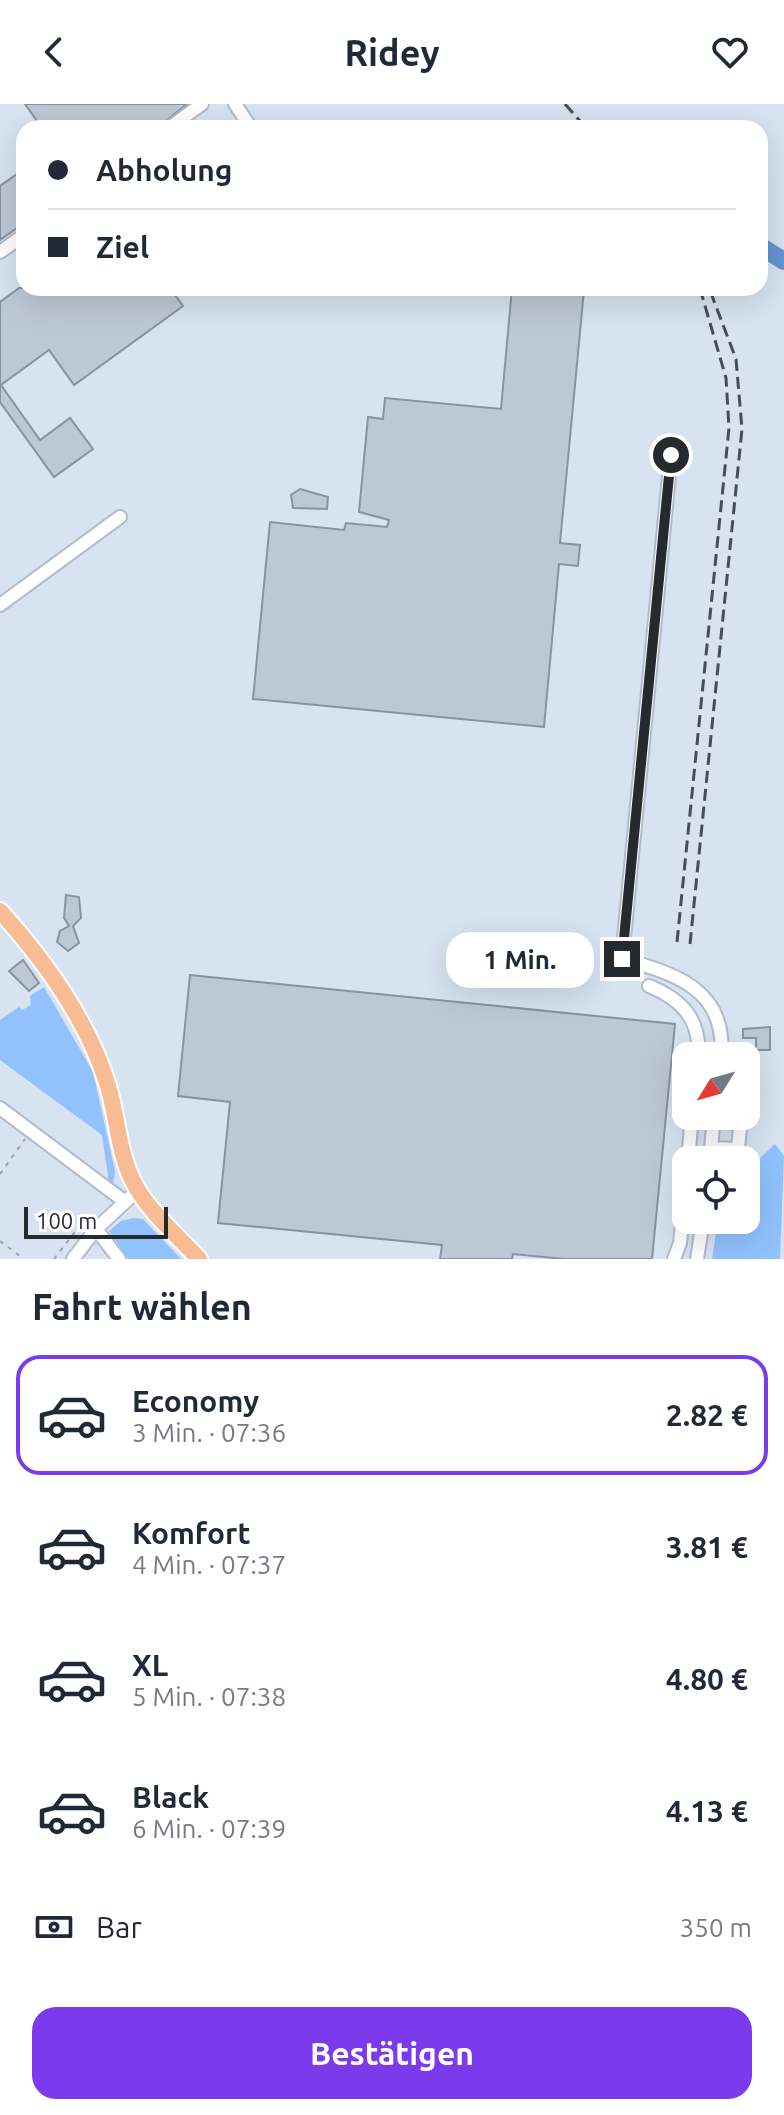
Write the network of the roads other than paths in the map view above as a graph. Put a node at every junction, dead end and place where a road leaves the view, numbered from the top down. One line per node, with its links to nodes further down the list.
1 (202, 104): 2 (street)
2 (180, 120)
3 (671, 455): 9 (street)
4 (120, 517): 5 (street)
5 (0, 605)
6 (0, 911): 11 (main road)
7 (649, 986): 8 (street)
8 (699, 1042)
9 (719, 1042)
10 (0, 1108): 12 (street)
11 (138, 1190): 12 (street); 18 (main road)
12 (124, 1201): 13 (street)
13 (96, 1229): 16 (street); 17 (street)
14 (681, 1234): 19 (street)
15 (701, 1234): 20 (street)
16 (73, 1259)
17 (119, 1259)
18 (199, 1259)
19 (674, 1259)
20 (697, 1259)

